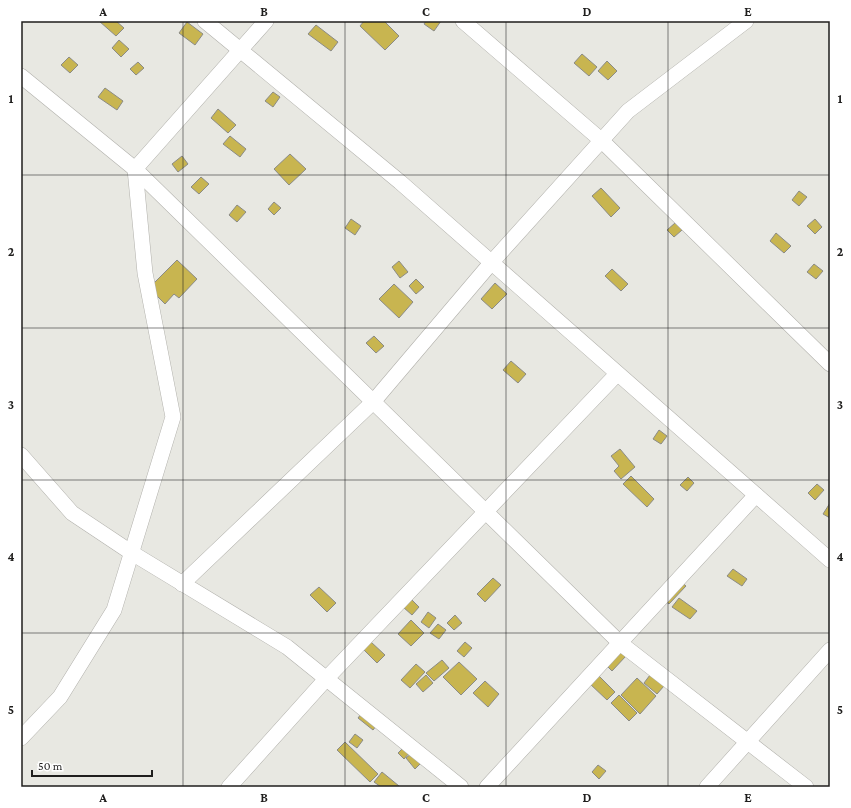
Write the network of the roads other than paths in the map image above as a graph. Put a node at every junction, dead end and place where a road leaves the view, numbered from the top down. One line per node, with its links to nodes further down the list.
1 (205, 21): 5 (street)
2 (266, 21): 5 (street)
3 (463, 21): 7 (street)
4 (746, 21): 7 (street)
5 (240, 50): 8 (street); 9 (street)
6 (21, 76): 8 (street)
7 (601, 140): 9 (street); 10 (street)
8 (135, 169): 12 (street); 16 (street)
9 (491, 263): 11 (street); 12 (street)
10 (830, 364)
11 (617, 374): 14 (street); 15 (street)
12 (373, 402): 15 (street); 18 (street)
13 (21, 455): 16 (street)
14 (756, 496): 17 (street); 19 (street)
15 (486, 512): 19 (street); 21 (street)
16 (132, 553): 18 (street); 22 (street)
17 (830, 560)
18 (182, 584): 21 (street)
19 (620, 643): 23 (street); 26 (street)
20 (830, 650): 23 (street)
21 (326, 679): 24 (street); 25 (street)
22 (21, 738)
23 (748, 742): 27 (street); 28 (street)
24 (229, 787)
25 (461, 787)
26 (487, 787)
27 (707, 787)
28 (806, 787)

